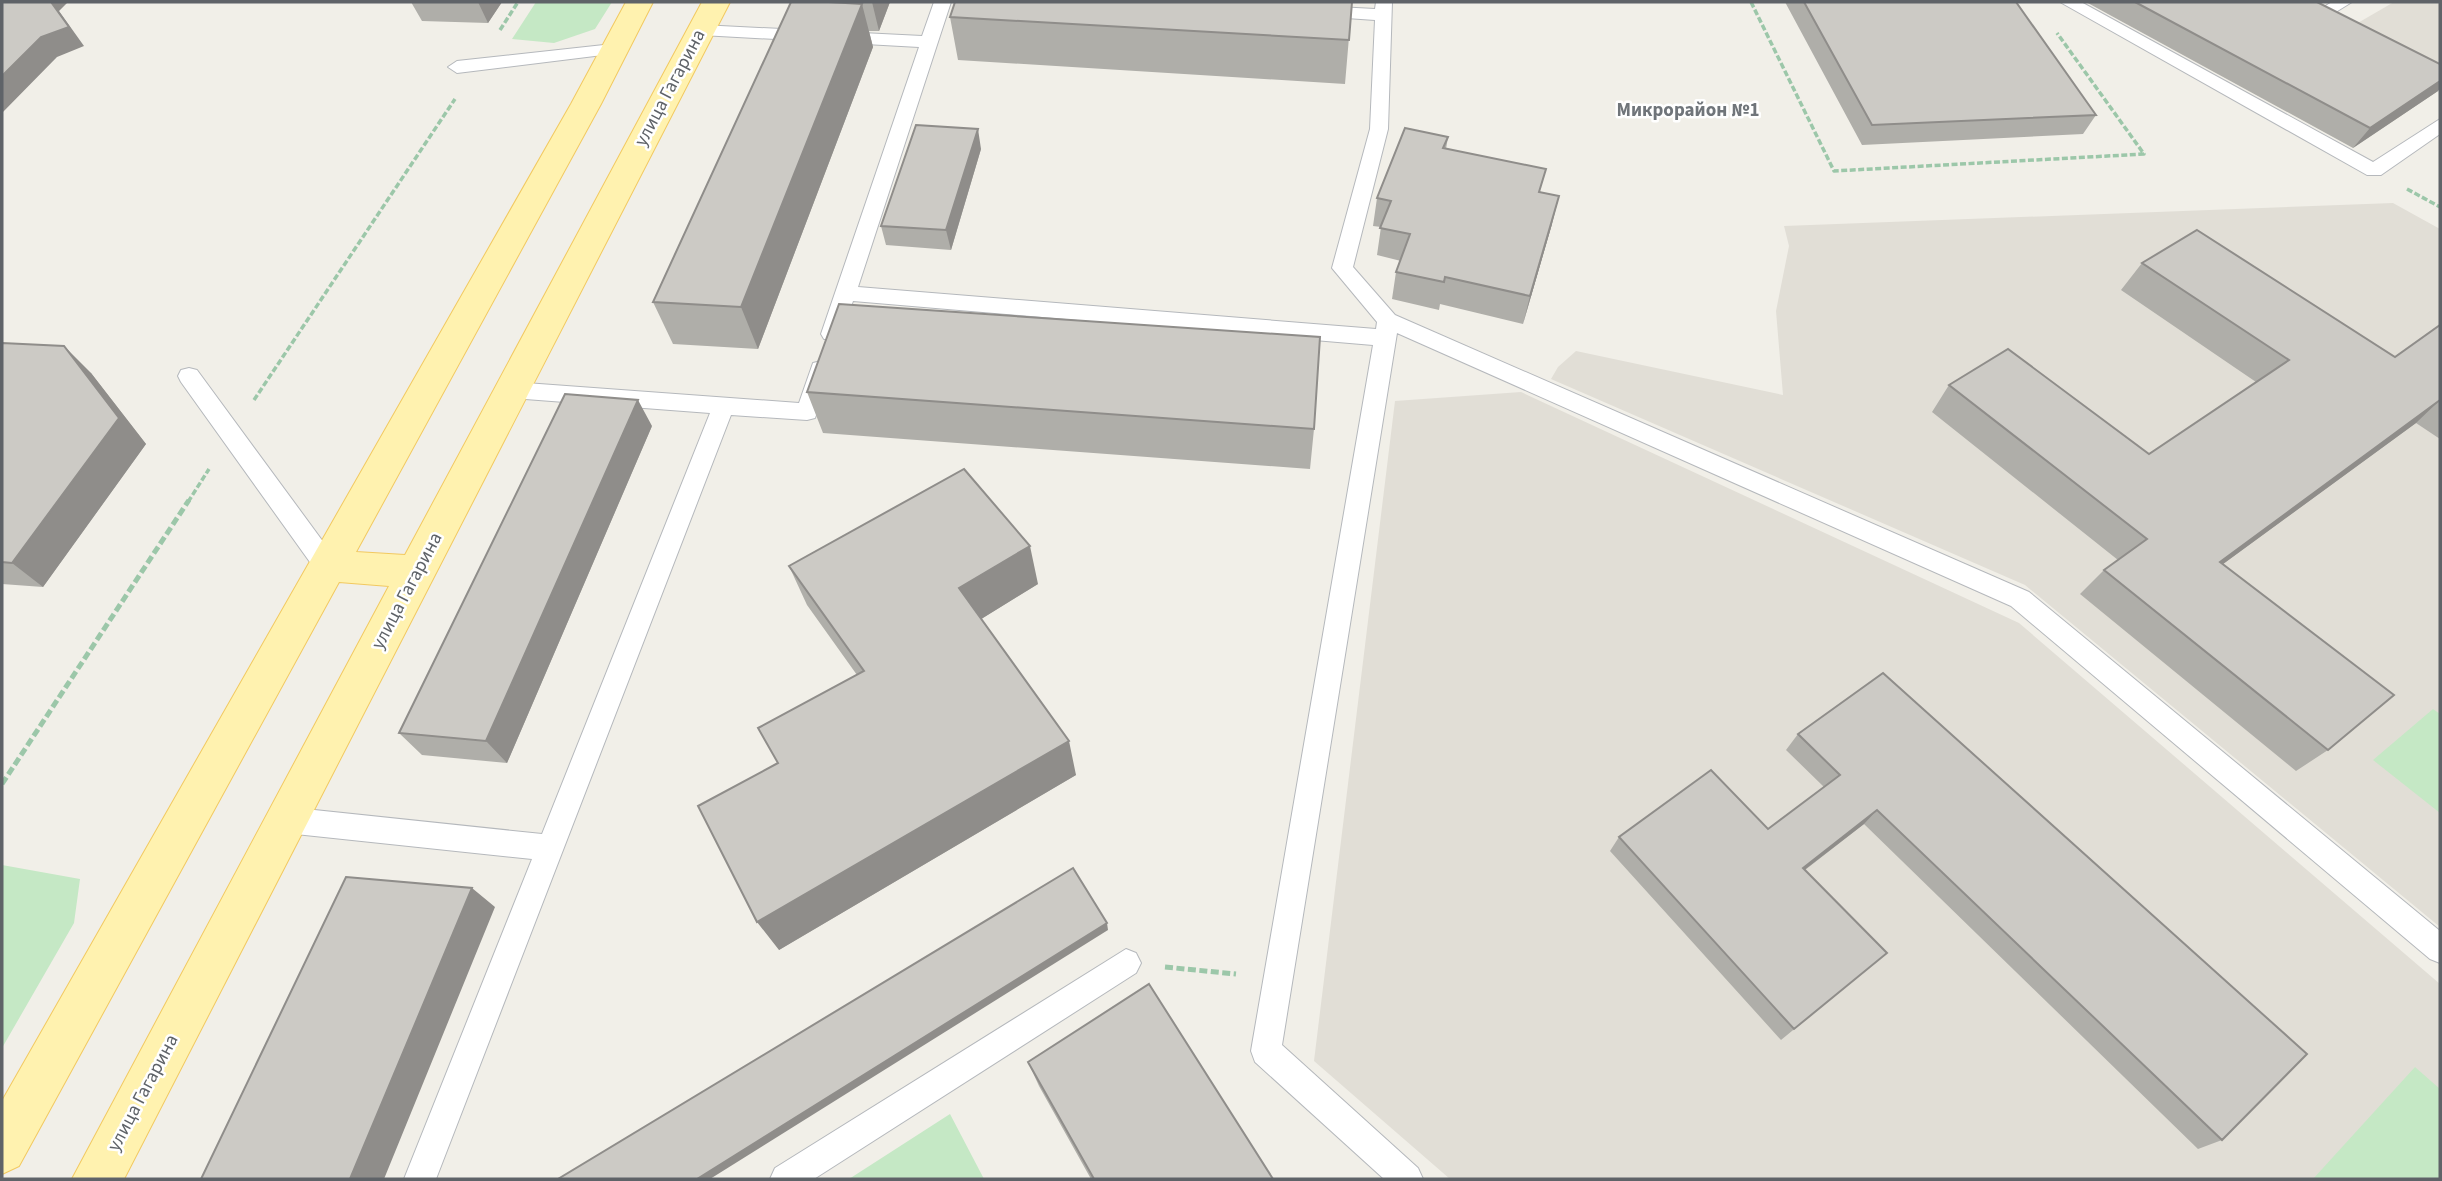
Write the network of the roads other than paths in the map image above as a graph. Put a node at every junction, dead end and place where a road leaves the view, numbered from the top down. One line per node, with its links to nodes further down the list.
1 (639, 2): 12 (main road)
2 (942, 2): 11 (lane)
3 (2069, 2): 14 (lane)
4 (2288, 2): 9 (lane)
5 (2343, 2): 9 (lane)
6 (1384, 8): 7 (lane); 16 (lane)
7 (1293, 9)
8 (708, 16): 11 (lane); 18 (main road, улица Гагарина)
9 (2318, 18): 10 (lane)
10 (2342, 30)
11 (929, 42): 15 (lane)
12 (613, 49): 13 (lane); 20 (main road)
13 (457, 66)
14 (2440, 125)
15 (846, 293): 16 (lane); 19 (lane)
16 (1387, 329): 24 (lane); 30 (lane)
17 (189, 376): 20 (lane)
18 (512, 390): 19 (lane); 21 (main road, улица Гагарина)
19 (724, 405): 23 (lane)
20 (326, 565): 21 (main road); 26 (main road)
21 (416, 572): 22 (main road, улица Гагарина)
22 (286, 820): 23 (lane); 27 (main road, улица Гагарина)
23 (551, 848): 28 (lane)
24 (2440, 949)
25 (1126, 963): 29 (lane)
26 (2, 1149)
27 (97, 1179)
28 (420, 1179)
29 (786, 1179)
30 (1407, 1179)

